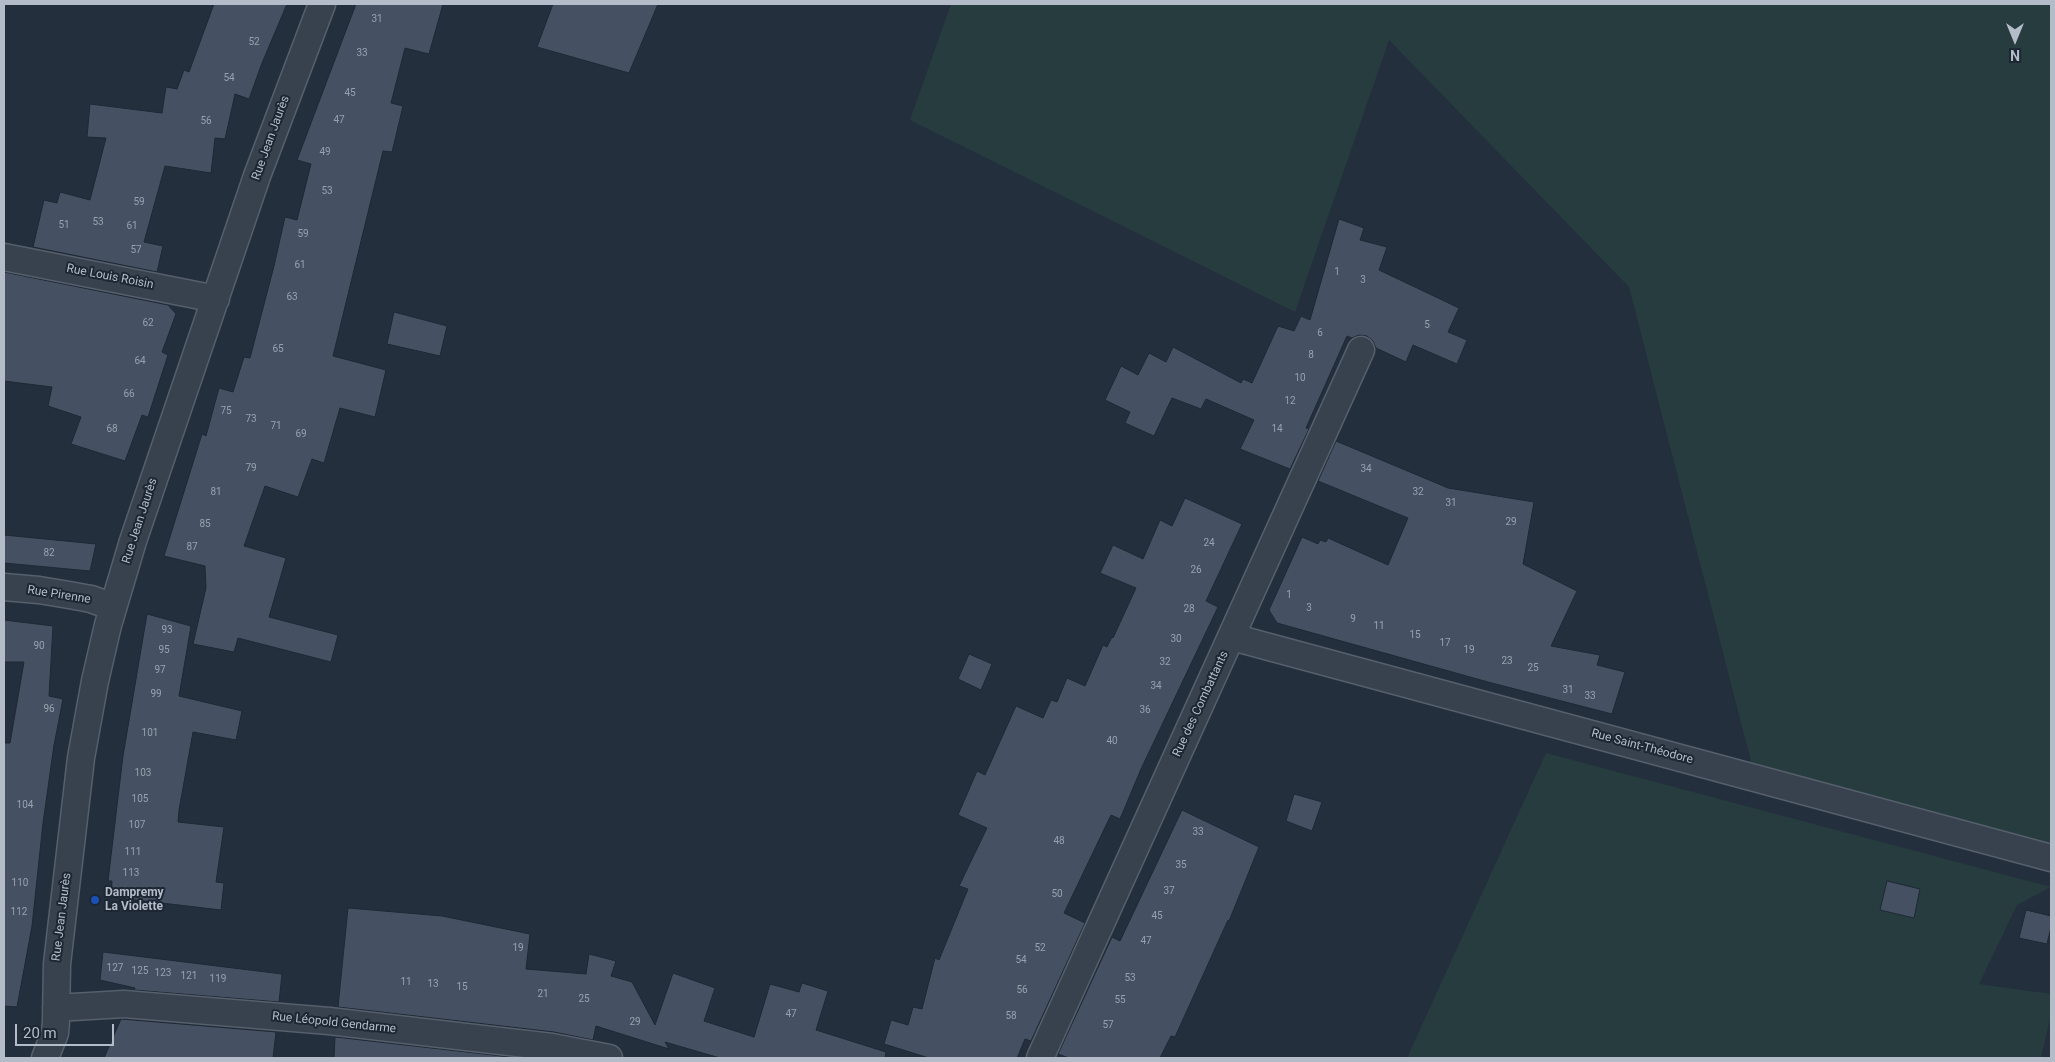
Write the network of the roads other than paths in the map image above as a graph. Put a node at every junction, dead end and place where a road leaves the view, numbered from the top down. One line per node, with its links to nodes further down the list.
1 (322, 4): 3 (street, Rue Jean Jaurès)
2 (4, 257): 3 (street, Rue Louis Roisin)
3 (216, 299): 6 (street, Rue Jean Jaurès)
4 (1361, 350): 7 (street, Rue des Combattants)
5 (4, 588): 6 (street, Rue Pirenne)
6 (113, 607): 9 (street, Rue Jean Jaurès)
7 (1232, 637): 8 (street, Rue Saint-Théodore); 12 (street, Rue des Combattants)
8 (2051, 858)
9 (56, 1008): 10 (street, Rue Jean Jaurès); 11 (street, Rue Léopold Gendarme)
10 (45, 1058)
11 (609, 1058)
12 (1040, 1058)

